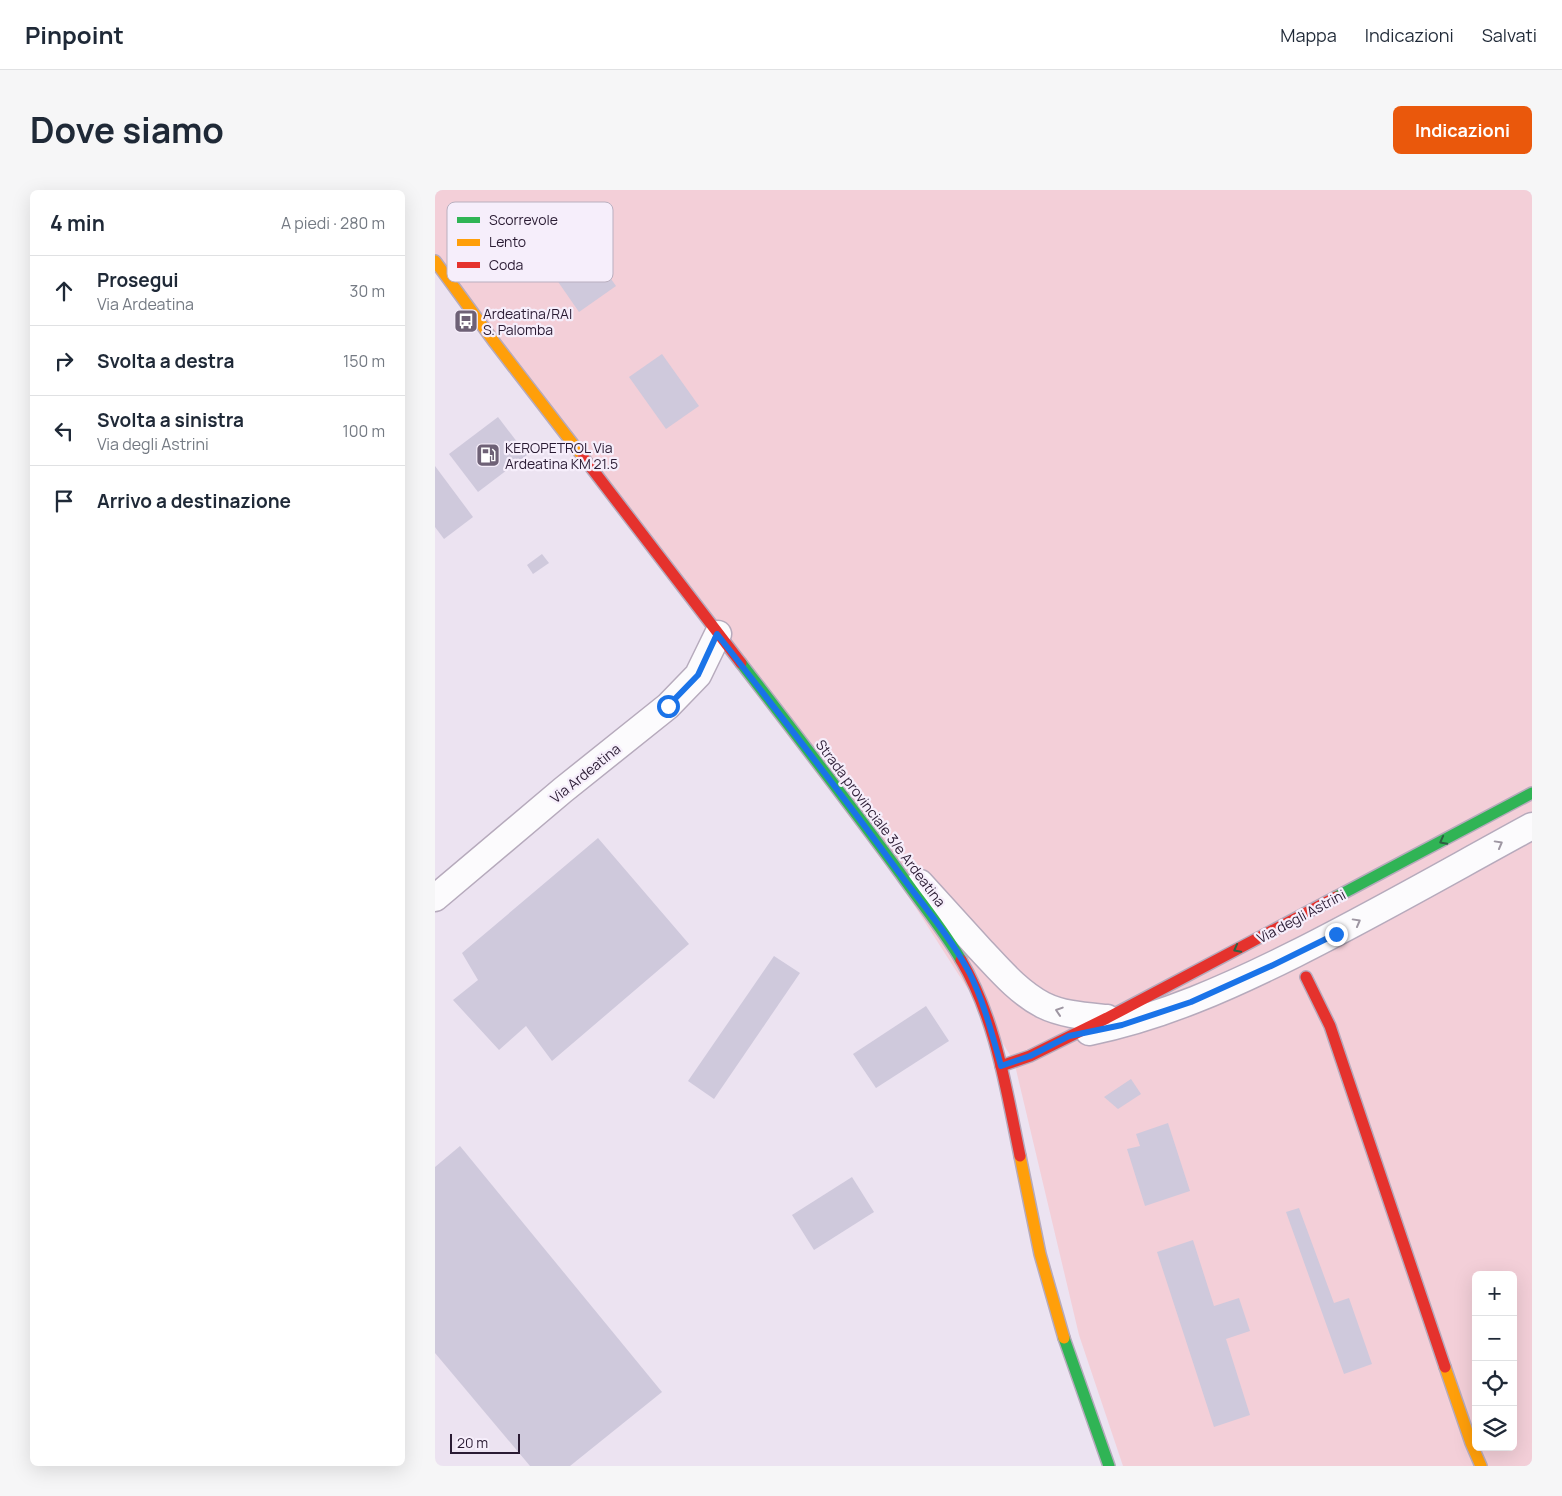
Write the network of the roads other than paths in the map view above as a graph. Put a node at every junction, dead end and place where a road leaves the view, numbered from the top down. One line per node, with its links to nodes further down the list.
1 (435, 261): 2 (main road, Strada provinciale 3/e Ardeatina)
2 (447, 277)
3 (450, 282): 4 (main road, Strada provinciale 3/e Ardeatina)
4 (717, 634): 6 (main road, Strada provinciale 3/e Ardeatina); 8 (street, Via Ardeatina)
5 (1532, 793): 10 (main road, Via degli Astrini, one-way to 10)
6 (853, 810): 10 (street, one-way to 6); 12 (main road, Strada provinciale 3/e Ardeatina)
7 (1532, 826): 11 (street, Via degli Astrini, one-way to 7)
8 (435, 898)
9 (1306, 977): 14 (main road)
10 (1107, 1018): 11 (main road, Via degli Astrini)
11 (1069, 1036): 12 (main road, Via degli Astrini)
12 (1001, 1066): 13 (main road, Strada provinciale 3/e Ardeatina)
13 (1109, 1466)
14 (1481, 1466)

